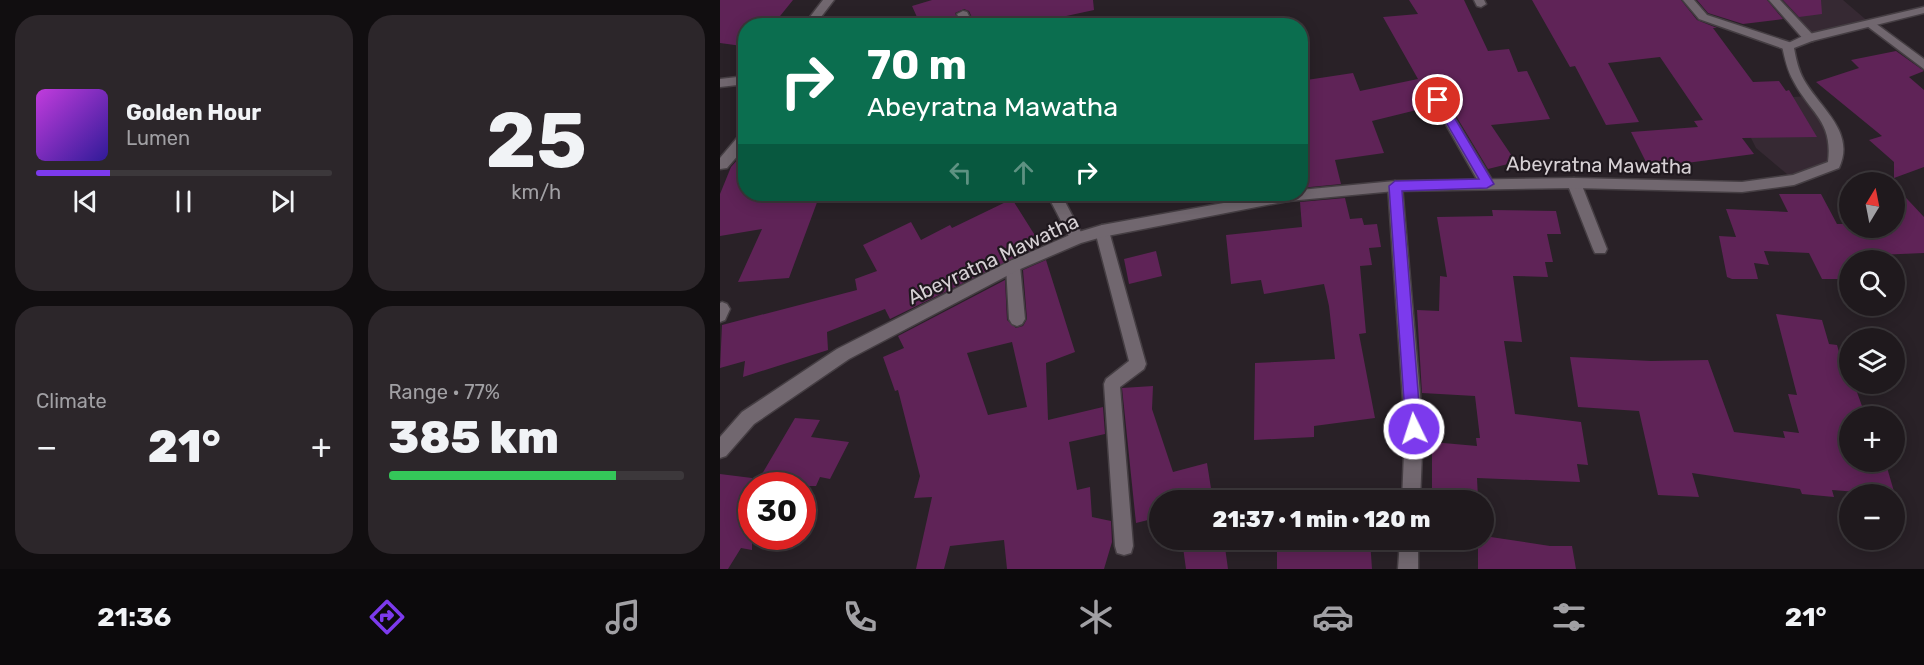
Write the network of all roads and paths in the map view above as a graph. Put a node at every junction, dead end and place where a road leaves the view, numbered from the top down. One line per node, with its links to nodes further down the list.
1 (829, 0): 6 (street)
2 (1688, 0): 10 (street)
3 (1774, 0): 9 (street)
4 (1924, 10): 8 (street)
5 (963, 14): 7 (street)
6 (814, 18)
7 (965, 18)
8 (1871, 24): 9 (street); 11 (street)
9 (1809, 38): 10 (street)
10 (1788, 46): 17 (street, Abeyratna Mawatha)
11 (1924, 65)
12 (738, 81): 13 (street)
13 (720, 83)
14 (1438, 100): 18 (street)
15 (738, 146): 16 (street)
16 (722, 165)
17 (1574, 183): 18 (street, Abeyratna Mawatha); 25 (street)
18 (1487, 184): 19 (street, Abeyratna Mawatha)
19 (1395, 186): 20 (street, Abeyratna Mawatha); 29 (street)
20 (1308, 193)
21 (1058, 201): 24 (street)
22 (1257, 201): 23 (street, Abeyratna Mawatha)
23 (1102, 231): 24 (street, Abeyratna Mawatha); 30 (street)
24 (1077, 238): 26 (street, Abeyratna Mawatha)
25 (1600, 249)
26 (1013, 266): 27 (street); 28 (street, Abeyratna Mawatha)
27 (1017, 319)
28 (720, 450)
29 (1411, 490)
30 (1124, 546)
31 (1409, 550): 32 (street)
32 (1408, 569)

